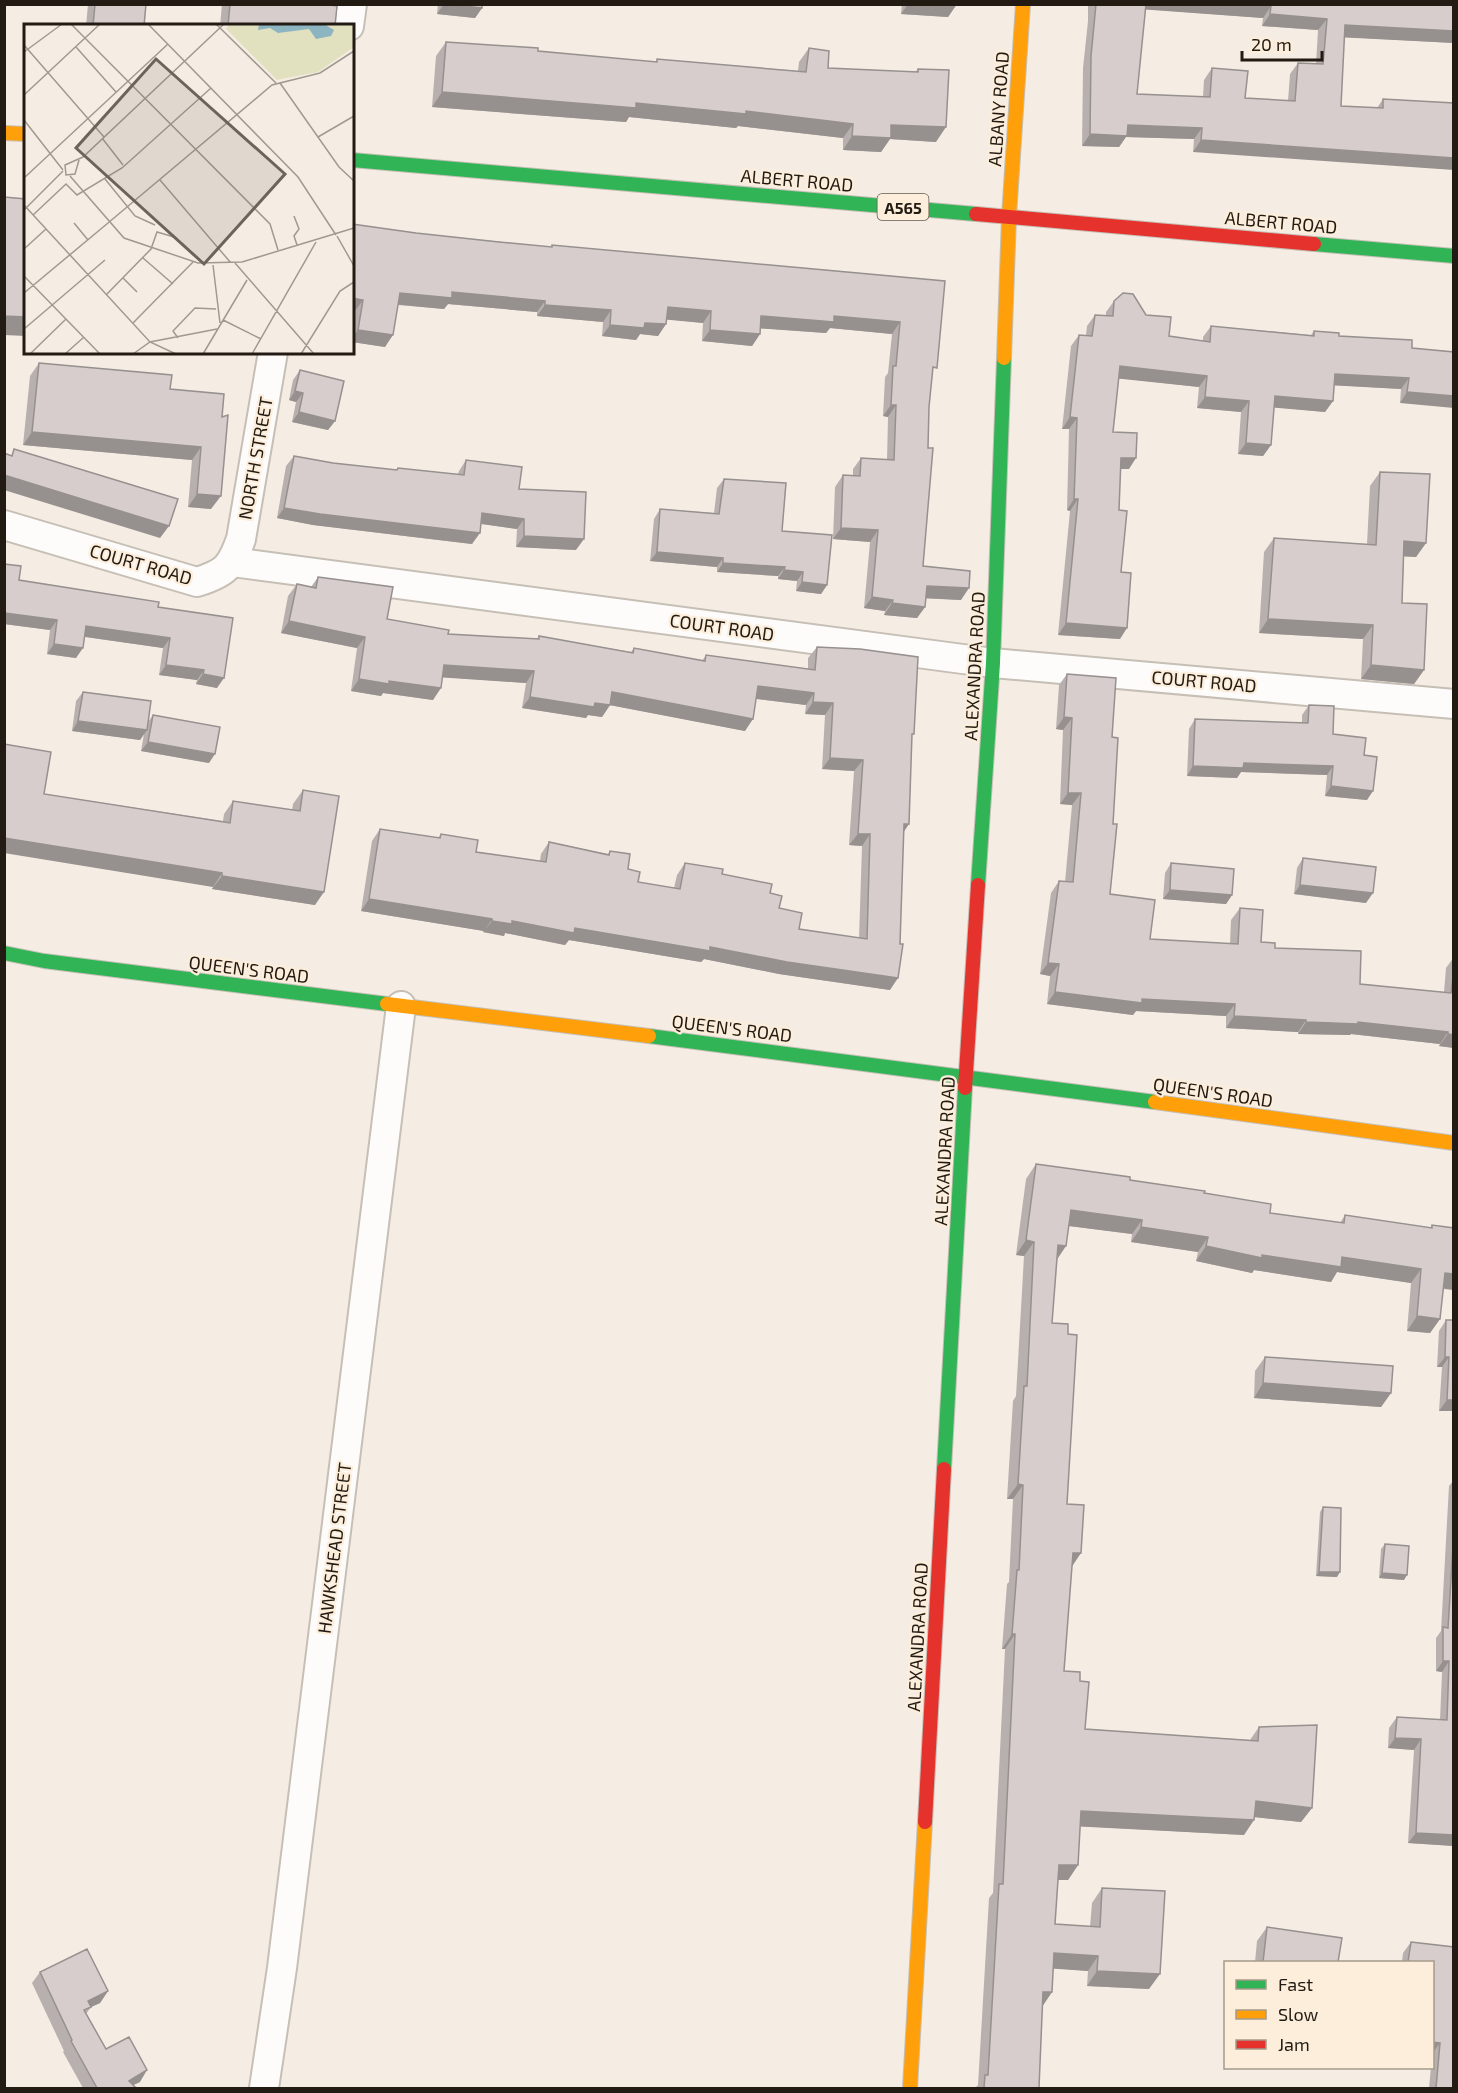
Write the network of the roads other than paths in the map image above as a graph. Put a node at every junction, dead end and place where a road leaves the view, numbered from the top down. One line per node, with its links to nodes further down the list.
1 (352, 4): 3 (street)
2 (1023, 4): 7 (main road, ALBANY ROAD)
3 (349, 24)
4 (4, 133): 5 (main road)
5 (24, 134)
6 (354, 160): 7 (main road, ALBERT ROAD / A565)
7 (1009, 216): 8 (main road, ALBERT ROAD / A565); 12 (main road, ALEXANDRA ROAD)
8 (1454, 256)
9 (273, 354): 11 (street, NORTH STREET)
10 (4, 525): 11 (street, COURT ROAD)
11 (233, 562): 12 (street, COURT ROAD)
12 (993, 663): 13 (street, COURT ROAD); 16 (main road, ALEXANDRA ROAD)
13 (1454, 704)
14 (4, 954): 15 (main road, QUEEN'S ROAD)
15 (401, 1006): 16 (main road, QUEEN'S ROAD); 18 (street, HAWKSHEAD STREET)
16 (966, 1077): 17 (main road, QUEEN'S ROAD); 19 (main road, ALEXANDRA ROAD)
17 (1454, 1143)
18 (264, 2088)
19 (910, 2088)

